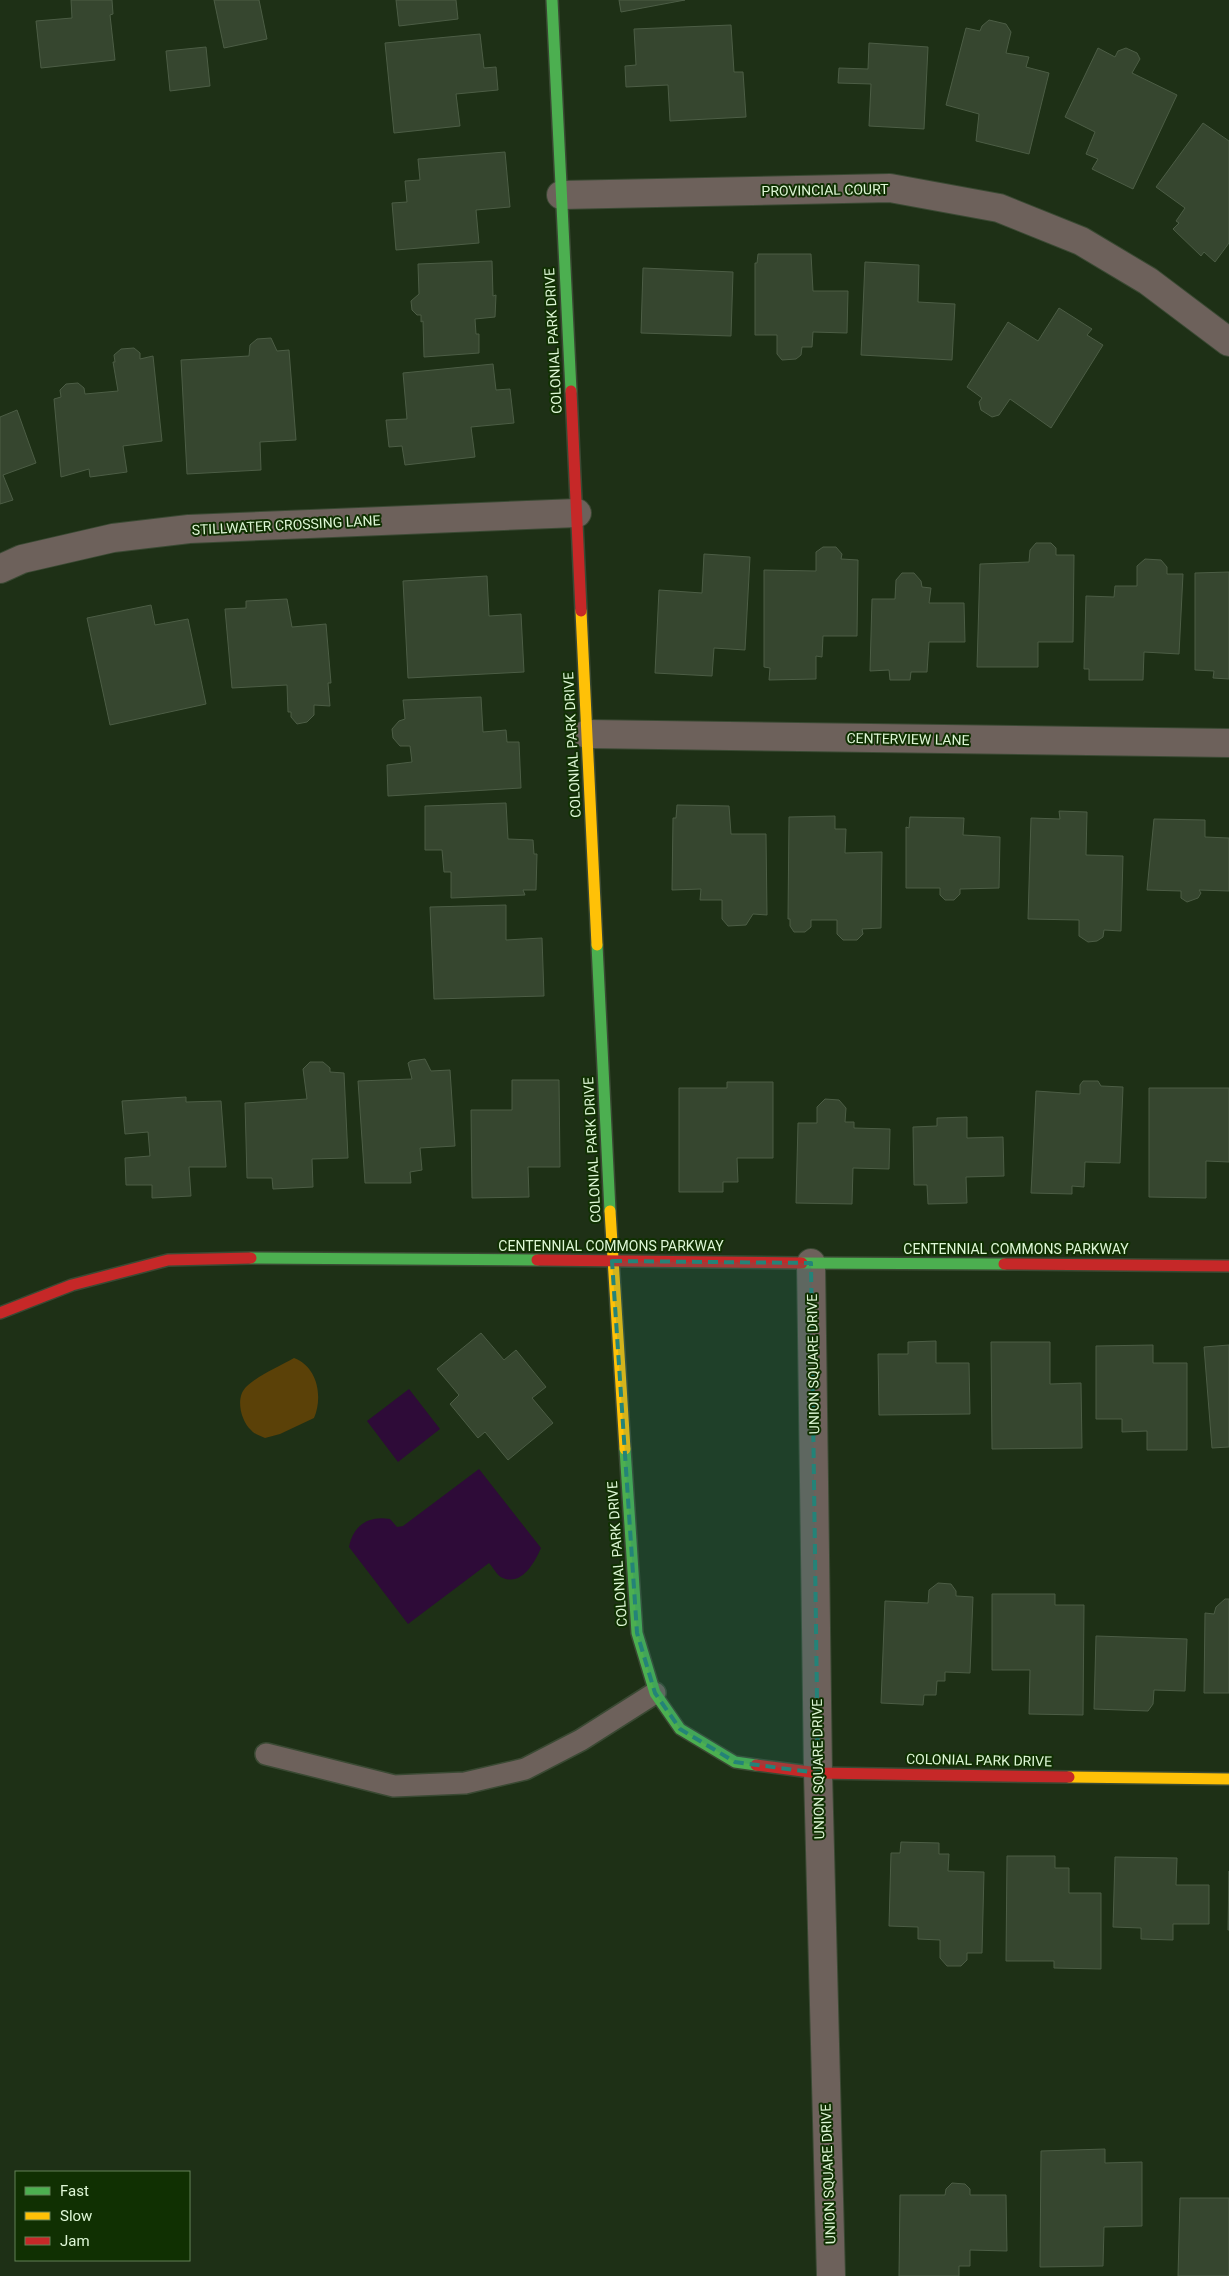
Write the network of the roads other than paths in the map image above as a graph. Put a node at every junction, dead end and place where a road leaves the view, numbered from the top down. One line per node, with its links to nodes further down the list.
1 (552, 0): 2 (street, COLONIAL PARK DRIVE)
2 (561, 195): 3 (street, PROVINCIAL COURT); 4 (street, COLONIAL PARK DRIVE)
3 (1229, 342)
4 (577, 513): 5 (street, STILLWATER CROSSING LANE); 6 (street, COLONIAL PARK DRIVE)
5 (0, 569)
6 (587, 734): 7 (street, CENTERVIEW LANE); 8 (street, COLONIAL PARK DRIVE)
7 (1229, 743)
8 (612, 1261): 9 (street, CENTENNIAL COMMONS PARKWAY); 11 (street, CENTENNIAL COMMONS PARKWAY); 12 (street, COLONIAL PARK DRIVE)
9 (811, 1263): 10 (street, CENTENNIAL COMMONS PARKWAY); 14 (street, UNION SQUARE DRIVE)
10 (1229, 1266)
11 (0, 1312)
12 (655, 1693): 13 (lane); 14 (street, COLONIAL PARK DRIVE)
13 (266, 1754)
14 (818, 1773): 15 (street, COLONIAL PARK DRIVE); 16 (street, UNION SQUARE DRIVE)
15 (1229, 1779)
16 (831, 2276)

